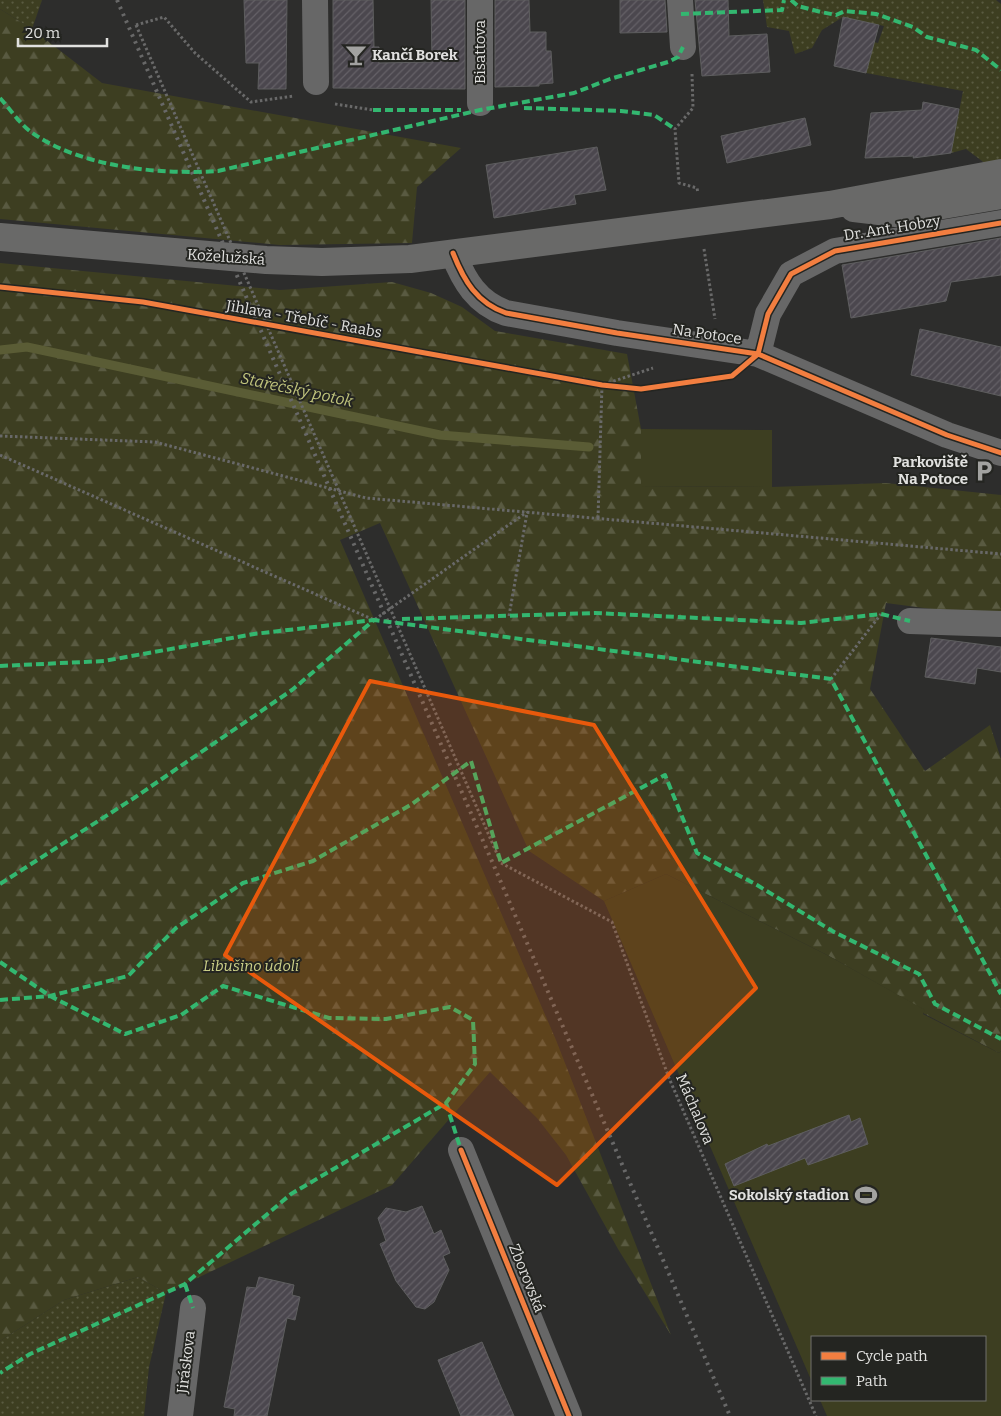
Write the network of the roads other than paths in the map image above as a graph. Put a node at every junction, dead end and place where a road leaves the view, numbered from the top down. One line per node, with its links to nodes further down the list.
1 (315, 0): 5 (street)
2 (480, 0): 6 (street, Bisattova)
3 (680, 0): 4 (street)
4 (683, 47)
5 (316, 82)
6 (480, 103)
7 (1001, 173): 9 (main road)
8 (1001, 195): 9 (main road)
9 (830, 205): 12 (main road)
10 (1001, 223): 13 (street, Dr. Ant. Hobzy)
11 (0, 237): 12 (main road, Koželužská)
12 (453, 253): 13 (street, Na Potoce)
13 (758, 354): 14 (street, Na Potoce)
14 (1001, 453)
15 (910, 621): 16 (street)
16 (1001, 624)
17 (461, 1150): 20 (street, Zborovská)
18 (193, 1308): 19 (street, Jiráskova)
19 (180, 1416)
20 (569, 1416)

